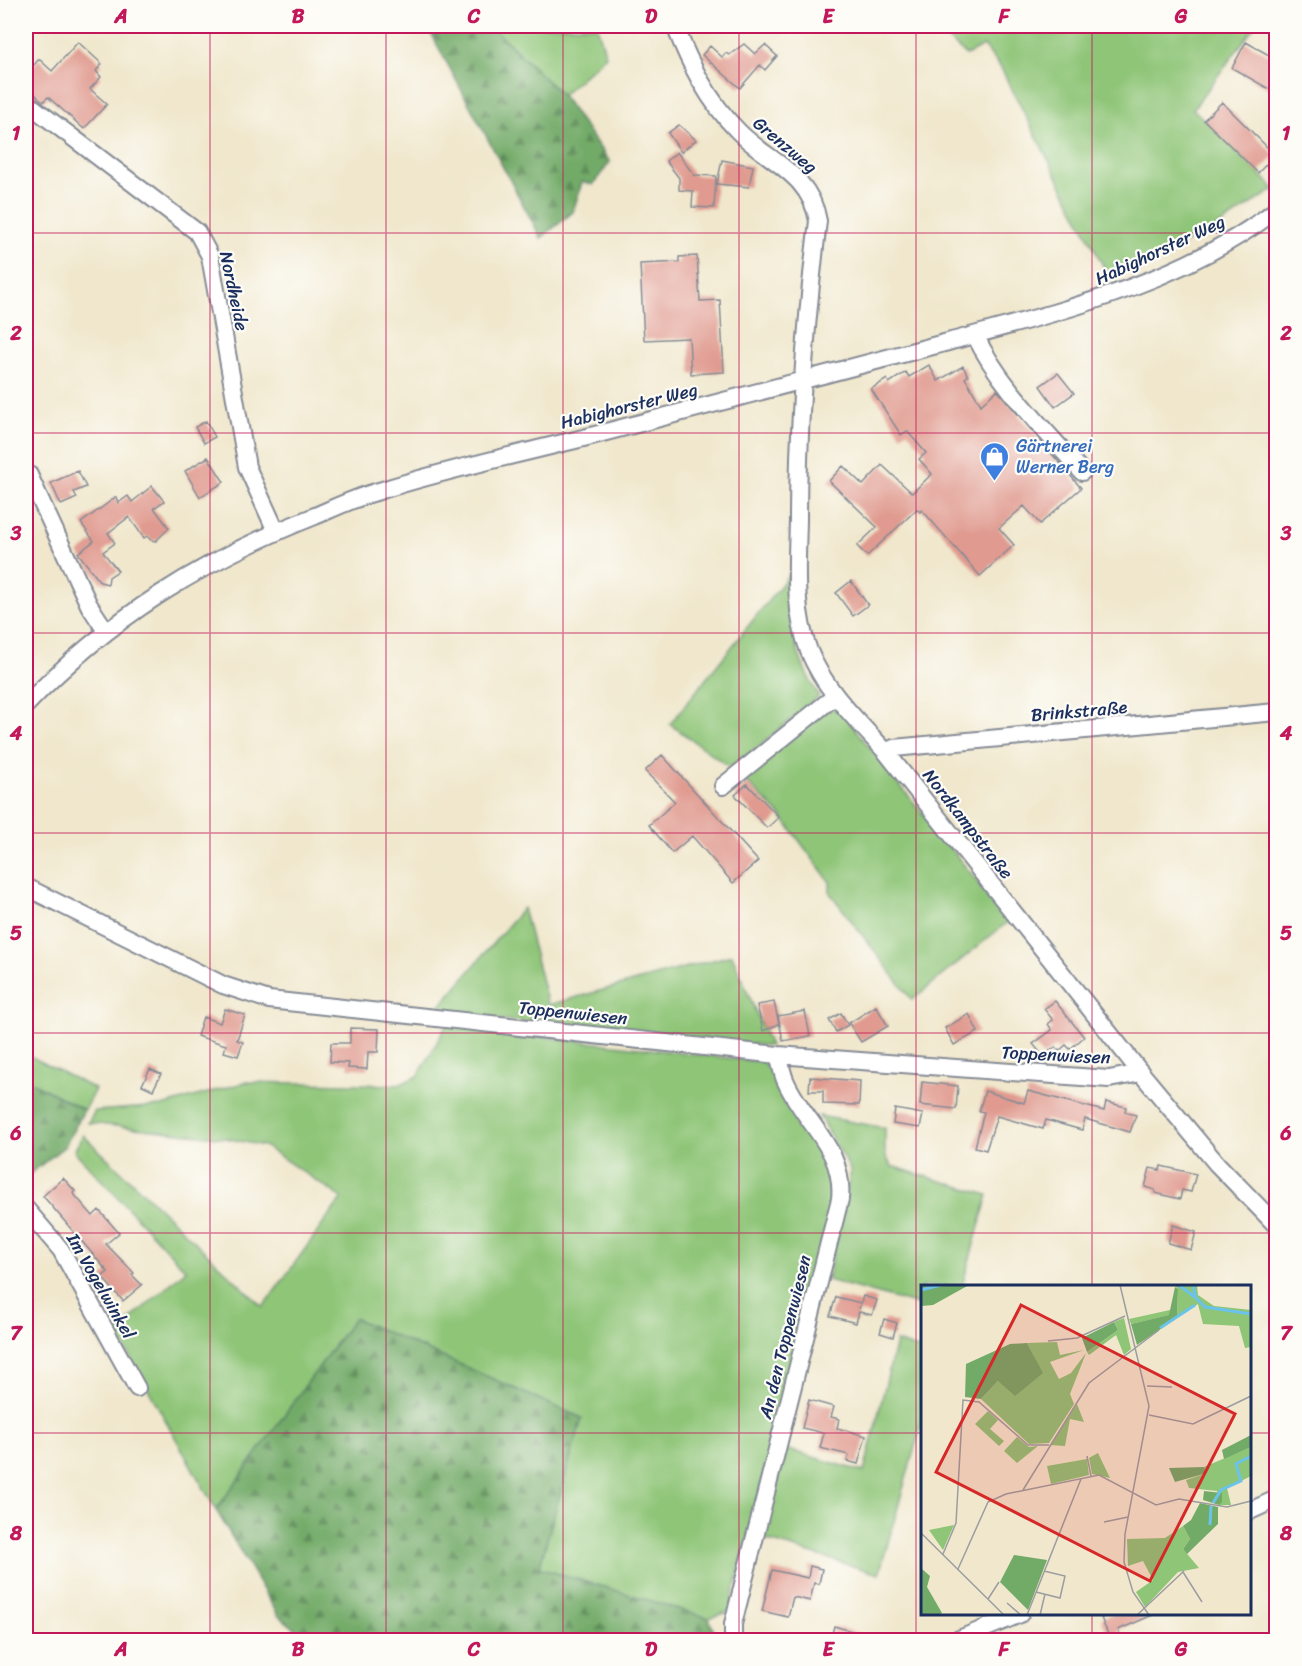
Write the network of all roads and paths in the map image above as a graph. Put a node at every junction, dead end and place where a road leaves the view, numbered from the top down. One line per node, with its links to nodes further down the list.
1 (675, 26): 5 (street, Grenzweg)
2 (26, 102): 8 (street, Nordheide)
3 (1276, 210): 4 (street, Habighorster Weg)
4 (975, 335): 5 (street, Habighorster Weg); 6 (street)
5 (802, 382): 8 (street, Habighorster Weg); 10 (street, Nordkampstraße)
6 (1082, 472)
7 (29, 475): 9 (street)
8 (276, 531): 9 (street, Habighorster Weg)
9 (106, 631): 11 (street, Habighorster Weg)
10 (835, 696): 13 (street, Nordkampstraße); 14 (street)
11 (26, 705)
12 (1276, 712): 13 (street, Brinkstraße)
13 (886, 752): 17 (street, Nordkampstraße)
14 (723, 786)
15 (26, 887): 16 (street, Toppenwiesen)
16 (778, 1055): 17 (street, Toppenwiesen); 24 (street, An den Toppenwiesen)
17 (1141, 1073): 19 (street, Nordkampstraße)
18 (26, 1209): 20 (street, Im Vogelwinkel)
19 (1276, 1225)
20 (136, 1388)
21 (1276, 1499): 22 (street)
22 (1251, 1511)
23 (1018, 1615): 25 (street)
24 (733, 1641)
25 (957, 1641)

